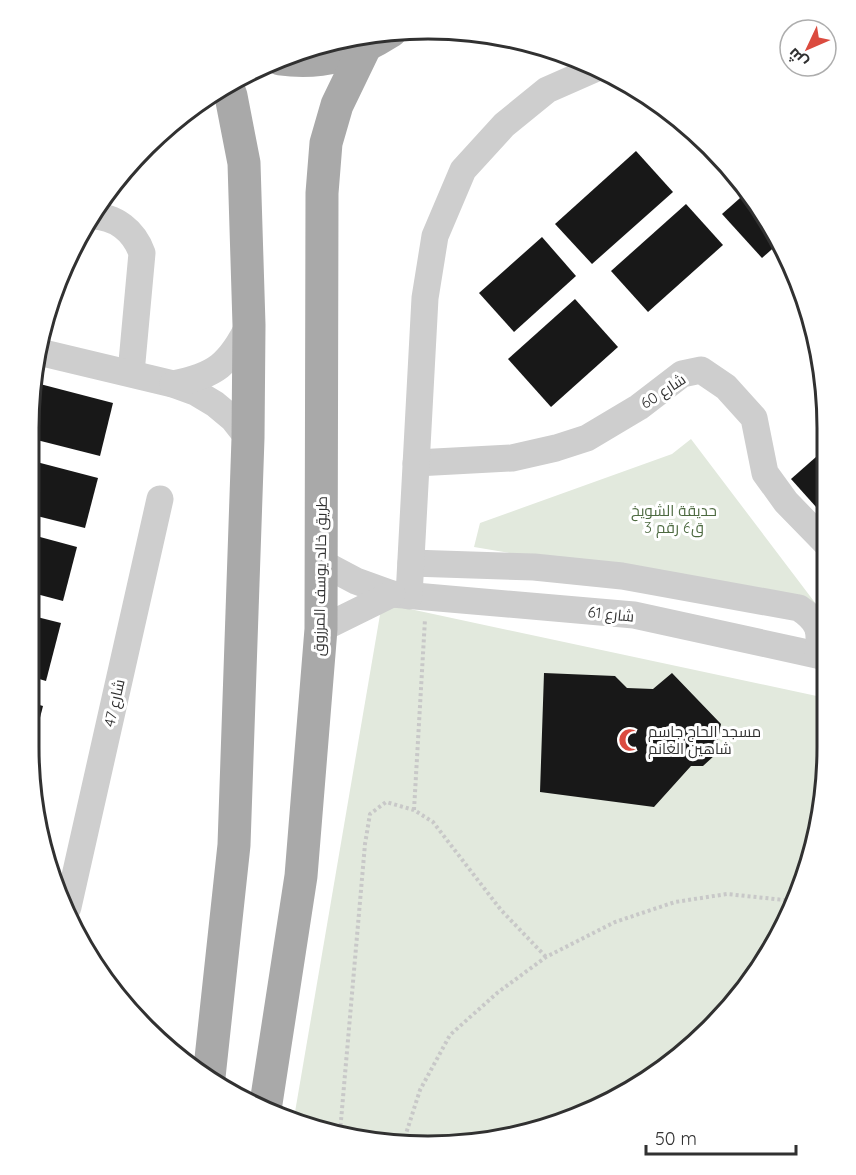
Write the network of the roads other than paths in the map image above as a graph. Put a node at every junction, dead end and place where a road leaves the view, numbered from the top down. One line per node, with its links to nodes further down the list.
1 (376, 42): 16 (main road, طريق خالد يوسف المرزوق)
2 (367, 44): 3 (main road)
3 (298, 62)
4 (586, 73): 12 (street)
5 (230, 93): 7 (main road)
6 (102, 217): 9 (street)
7 (249, 325): 10 (street); 11 (main road)
8 (46, 353): 9 (street)
9 (131, 373): 10 (street)
10 (173, 384): 11 (street)
11 (248, 438): 22 (main road)
12 (416, 463): 14 (street, شارع 60); 15 (street)
13 (160, 499): 21 (street, شارع 47)
14 (817, 534)
15 (411, 562): 17 (street); 19 (street)
16 (322, 563): 17 (street, شارع 61); 18 (main road, طريق خالد يوسف المرزوق)
17 (409, 596): 18 (street); 20 (street, شارع 61)
18 (321, 628): 23 (main road, طريق خالد يوسف المرزوق)
19 (817, 629)
20 (817, 655)
21 (70, 898)
22 (210, 1069)
23 (266, 1101)

